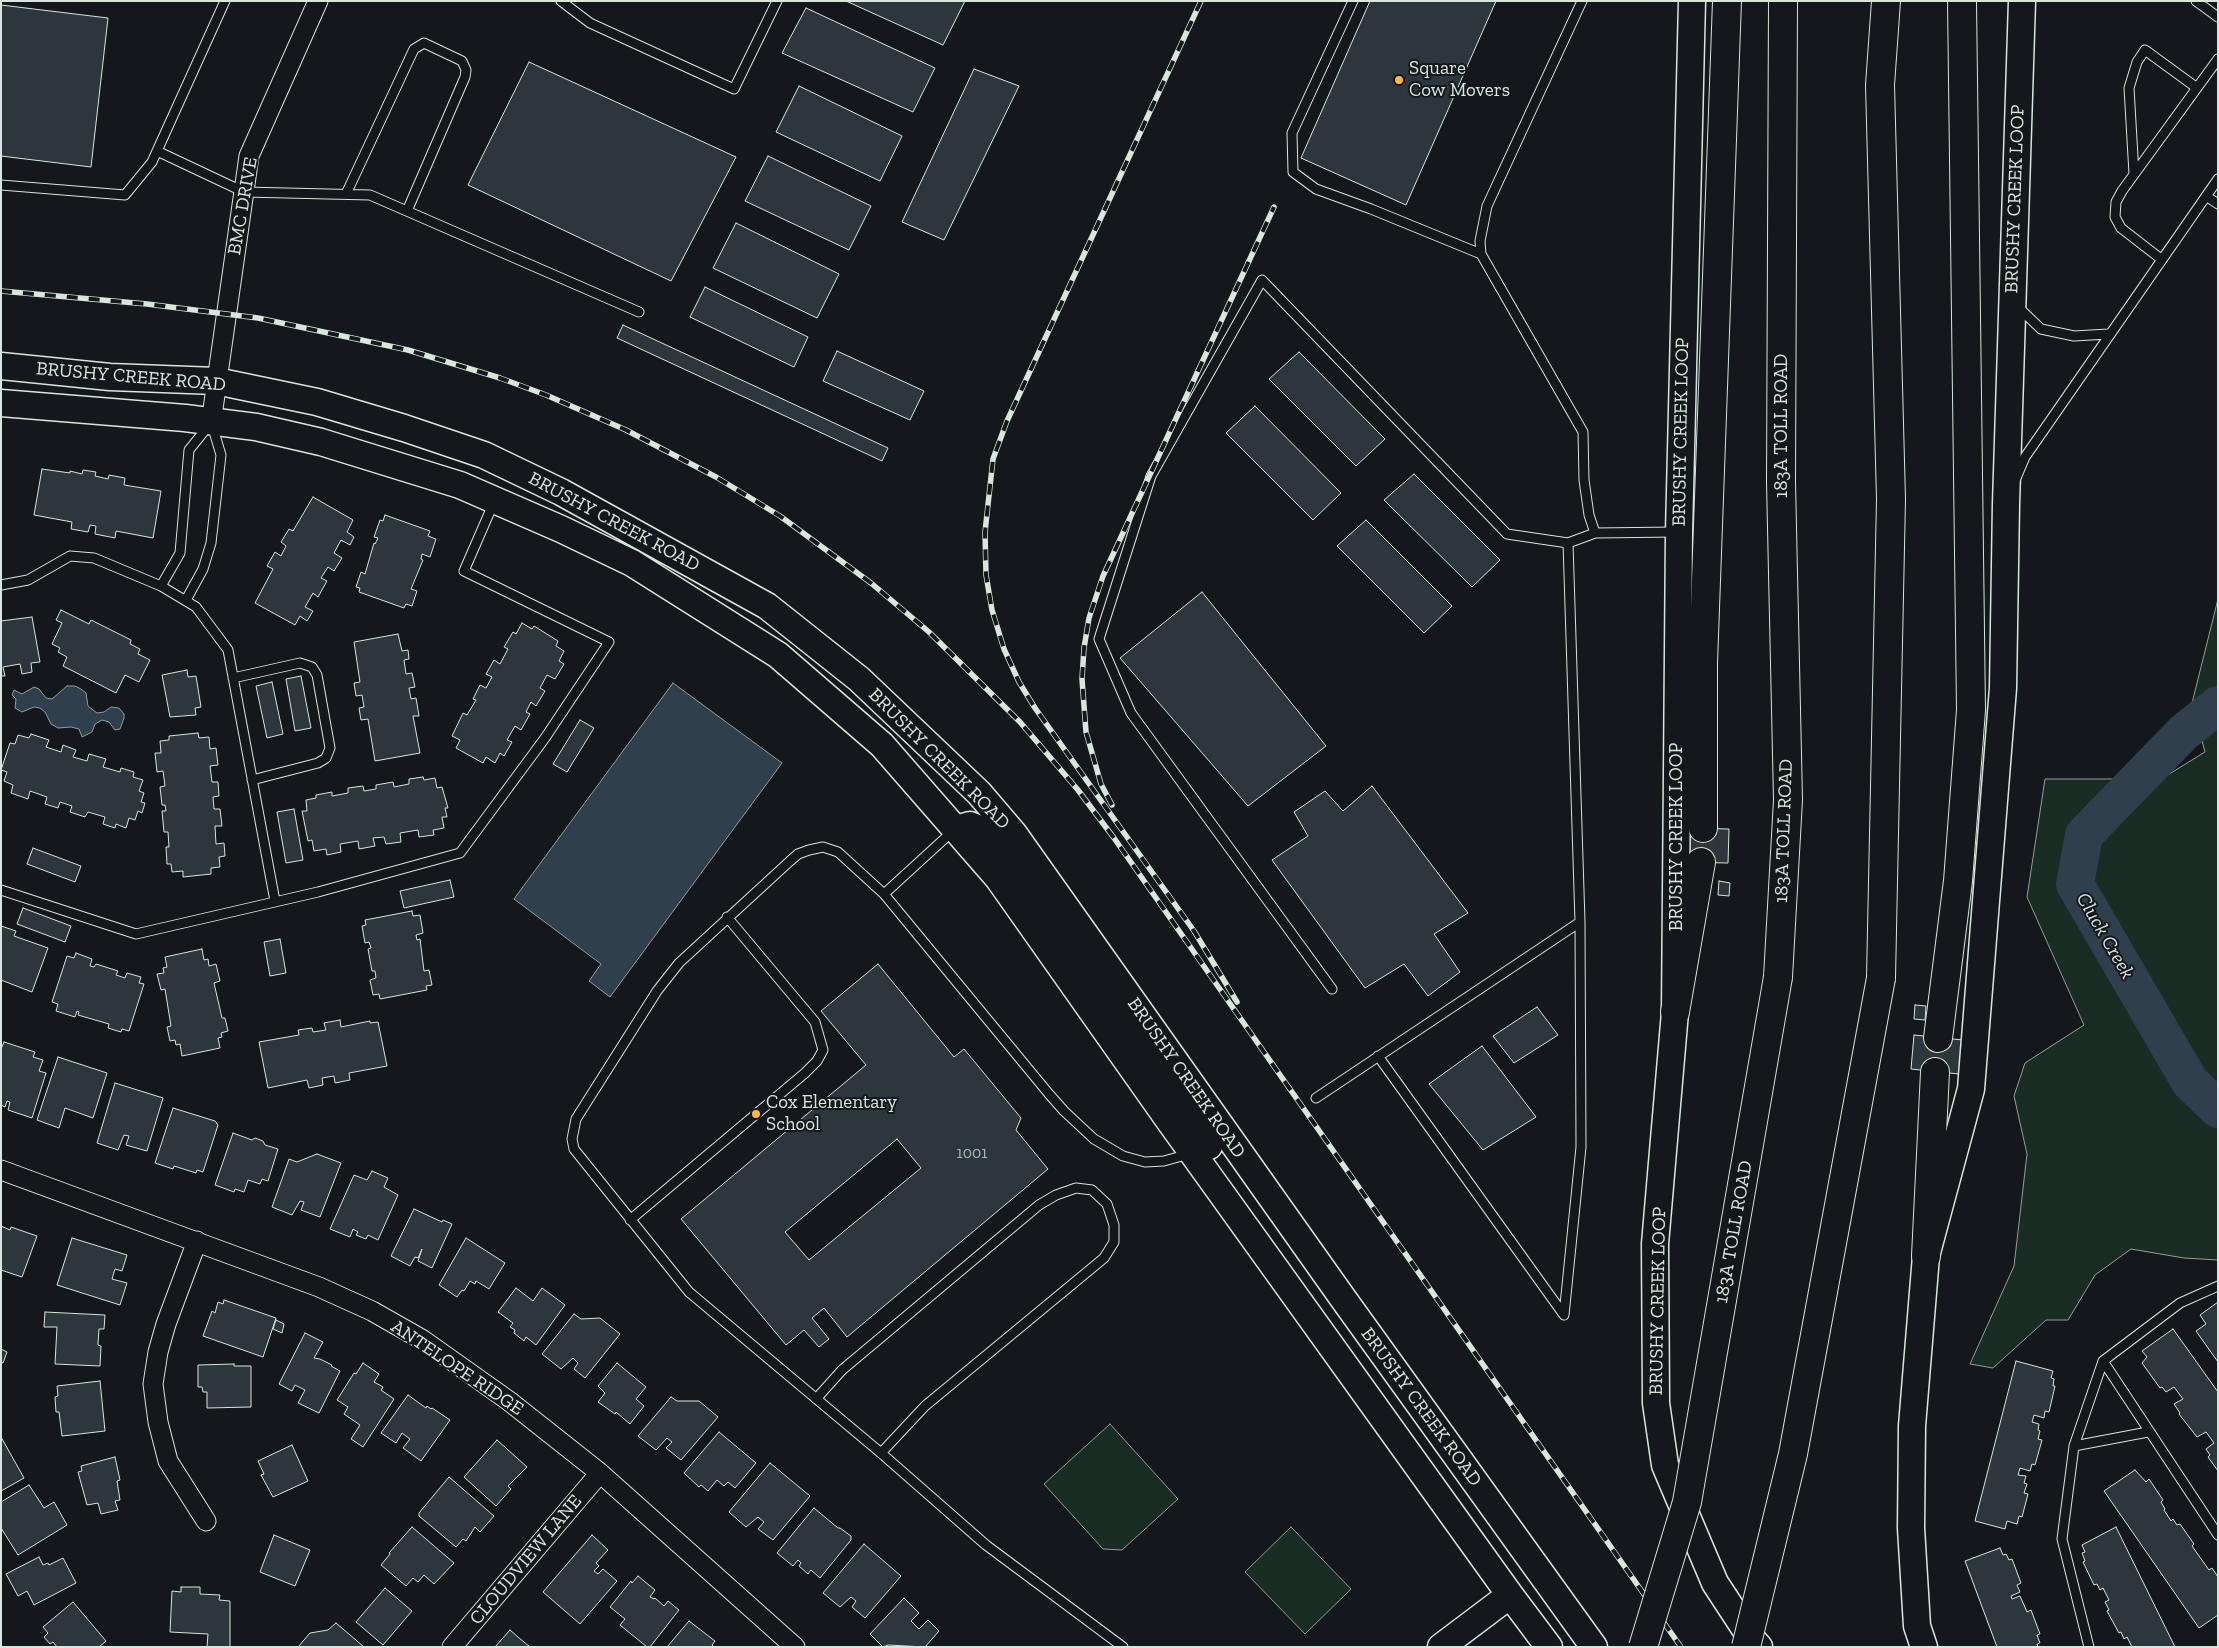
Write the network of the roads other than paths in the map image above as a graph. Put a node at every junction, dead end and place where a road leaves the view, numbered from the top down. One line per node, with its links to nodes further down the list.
1 (225, 1): 17 (lane)
2 (318, 1): 21 (street, BMC DRIVE)
3 (561, 1): 4 (lane)
4 (776, 1)
5 (1353, 1): 26 (lane)
6 (1582, 1): 26 (lane)
7 (1692, 1): 37 (main road, BRUSHY CREEK LOOP)
8 (1727, 1): 45 (highway)
9 (1783, 1): 84 (highway, 183A TOLL ROAD, bridge)
10 (1886, 1): 85 (highway, bridge)
11 (1962, 1): 55 (highway)
12 (2022, 1): 28 (main road, BRUSHY CREEK LOOP)
13 (2196, 1): 14 (lane)
14 (2218, 17)
15 (2218, 59): 16 (lane)
16 (2197, 88): 18 (lane); 18 (lane)
17 (157, 151): 20 (lane); 21 (lane)
18 (2134, 174): 27 (lane)
19 (2218, 179): 23 (lane)
20 (1, 186)
21 (244, 192): 22 (lane); 32 (street, BMC DRIVE)
22 (346, 194): 25 (lane); 25 (lane)
23 (2206, 196): 24 (lane); 27 (lane)
24 (2218, 204)
25 (407, 211): 29 (lane)
26 (1481, 254): 38 (lane)
27 (2161, 259): 30 (lane)
28 (2012, 301): 30 (lane); 36 (main road, BRUSHY CREEK LOOP)
29 (639, 312)
30 (2108, 334): 36 (lane)
31 (1, 366): 32 (main road, BRUSHY CREEK ROAD)
32 (216, 381): 34 (street, BMC DRIVE); 65 (main road, BRUSHY CREEK ROAD)
33 (1, 403): 34 (main road, BRUSHY CREEK ROAD)
34 (211, 423): 35 (main road, BRUSHY CREEK ROAD); 41 (lane); 42 (lane)
35 (495, 500): 46 (main road, BRUSHY CREEK ROAD); 50 (lane)
36 (2006, 504): 63 (main road, BRUSHY CREEK LOOP)
37 (1679, 532): 38 (lane); 54 (main road, BRUSHY CREEK LOOP)
38 (1595, 534): 39 (lane)
39 (1568, 543): 52 (lane); 53 (lane)
40 (1, 585): 41 (lane)
41 (161, 586): 42 (lane)
42 (186, 600): 43 (lane)
43 (233, 678): 44 (lane); 44 (lane)
44 (252, 780): 50 (lane)
45 (1703, 828)
46 (956, 829): 49 (lane); 59 (main road, BRUSHY CREEK ROAD); 65 (main road)
47 (1701, 862): 54 (highway)
48 (1, 890): 50 (lane)
49 (884, 894): 51 (lane); 59 (lane)
50 (275, 901)
51 (727, 917): 61 (lane); 61 (lane)
52 (1580, 922): 56 (lane); 56 (lane)
53 (1332, 989)
54 (1675, 1012): 86 (main road, BRUSHY CREEK LOOP)
55 (1938, 1038)
56 (1378, 1056): 58 (lane)
57 (1935, 1072): 63 (highway)
58 (1316, 1098)
59 (1193, 1153): 75 (main road, BRUSHY CREEK ROAD)
60 (1, 1170): 62 (street, ANTELOPE RIDGE)
61 (630, 1220): 67 (lane)
62 (197, 1241): 71 (street, ANTELOPE RIDGE); 72 (street)
63 (1926, 1256): 76 (main road, BRUSHY CREEK LOOP)
64 (2218, 1286): 66 (lane)
65 (1342, 1297): 73 (main road, BRUSHY CREEK ROAD)
66 (2103, 1361): 68 (lane); 69 (lane)
67 (816, 1400): 70 (lane); 70 (lane)
68 (2148, 1432): 69 (lane); 74 (lane)
69 (2074, 1446): 88 (lane)
70 (881, 1453): 79 (lane)
71 (600, 1474): 77 (street, CLOUDVIEW LANE); 78 (street, ANTELOPE RIDGE)
72 (206, 1522)
73 (1510, 1529): 75 (main road); 83 (main road, BRUSHY CREEK ROAD)
74 (2218, 1535)
75 (1510, 1595): 80 (main road); 81 (main road, BRUSHY CREEK ROAD); 82 (main road)
76 (1920, 1636): 87 (main road)
77 (452, 1647)
78 (796, 1647)
79 (1123, 1647)
80 (1441, 1647)
81 (1549, 1647)
82 (1573, 1647)
83 (1594, 1647)
84 (1643, 1647)
85 (1746, 1647)
86 (1759, 1647)
87 (1902, 1647)
88 (2089, 1647)

